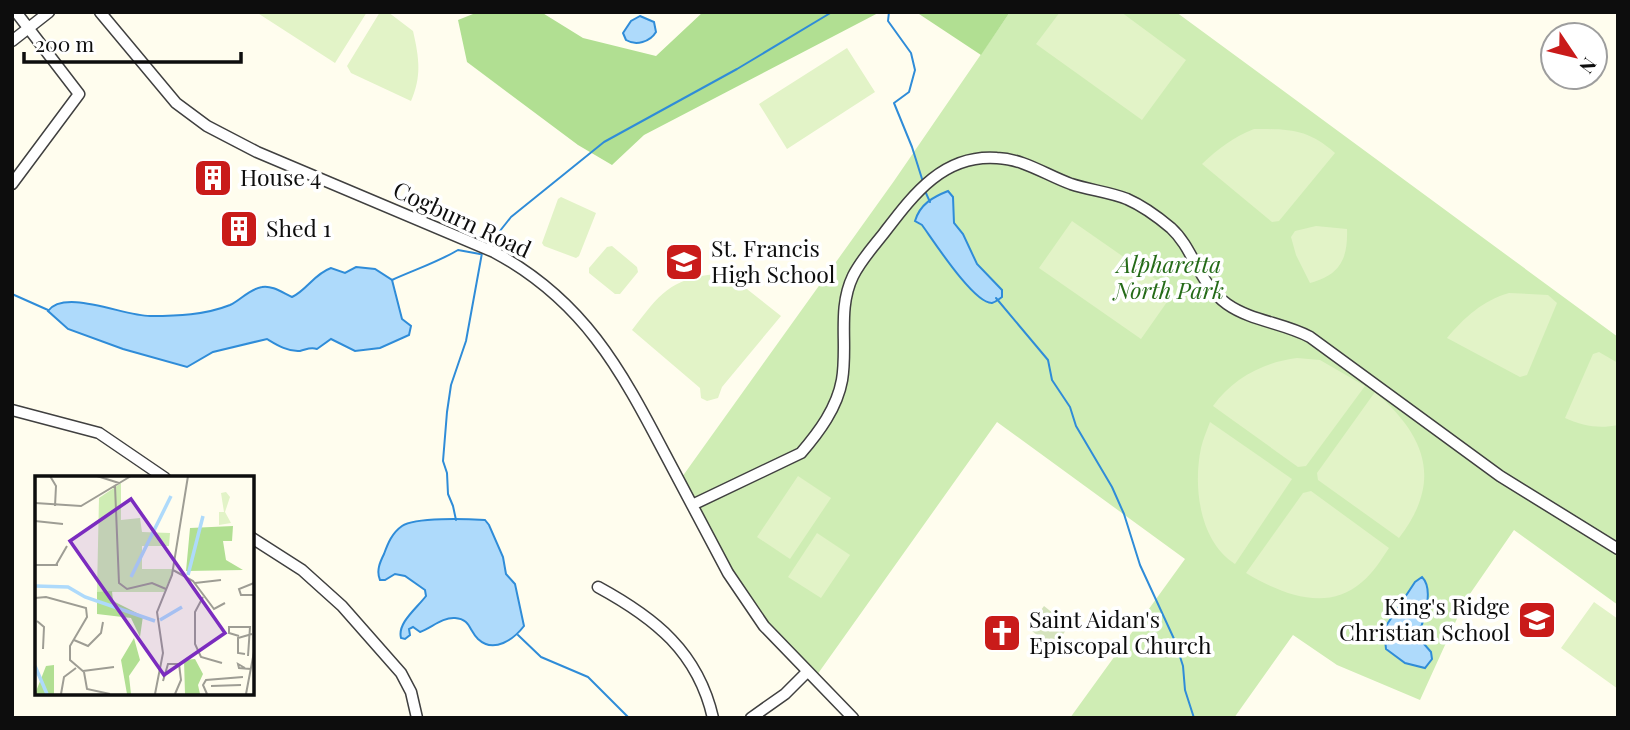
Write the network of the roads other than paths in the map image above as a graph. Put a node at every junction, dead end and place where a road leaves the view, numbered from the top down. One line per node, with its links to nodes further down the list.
1 (16, 12): 4 (street)
2 (49, 12): 4 (street)
3 (100, 12): 9 (street, Cogburn Road)
4 (30, 28): 5 (street); 6 (street)
5 (12, 41)
6 (12, 184)
7 (12, 410): 8 (street)
8 (162, 476)
9 (692, 505): 11 (street); 13 (street, Cogburn Road)
10 (254, 539): 14 (street)
11 (1618, 549)
12 (598, 587): 15 (street)
13 (807, 672): 16 (street); 17 (street, Cogburn Road)
14 (417, 718)
15 (713, 718)
16 (751, 718)
17 (853, 718)

